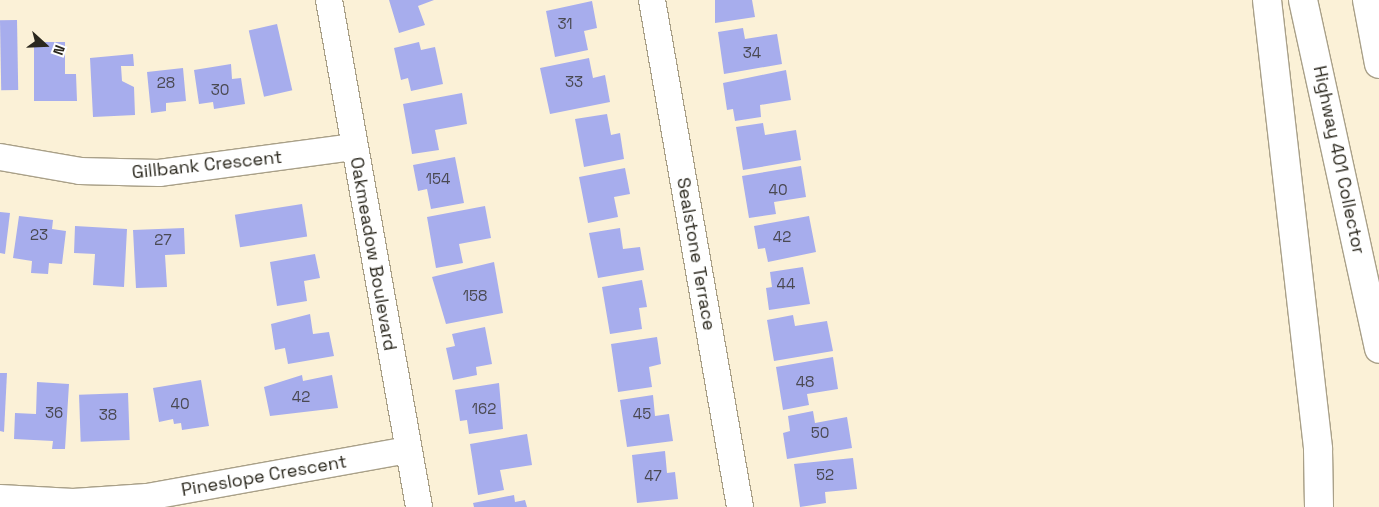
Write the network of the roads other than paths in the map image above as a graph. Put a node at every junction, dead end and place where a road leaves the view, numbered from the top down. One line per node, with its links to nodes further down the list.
1 (329, 0): 7 (street, Oakmeadow Boulevard)
2 (652, 0): 13 (street, Sealstone Terrace)
3 (1267, 0): 14 (highway)
4 (1304, 0): 9 (highway, Highway 401 Collector)
5 (1367, 0): 6 (highway)
6 (1379, 64)
7 (354, 147): 8 (street, Gillbank Crescent); 10 (street, Oakmeadow Boulevard)
8 (0, 157)
9 (1379, 349)
10 (408, 450): 11 (street, Pineslope Crescent); 12 (street, Oakmeadow Boulevard)
11 (0, 498)
12 (418, 507)
13 (740, 507)
14 (1319, 507)

